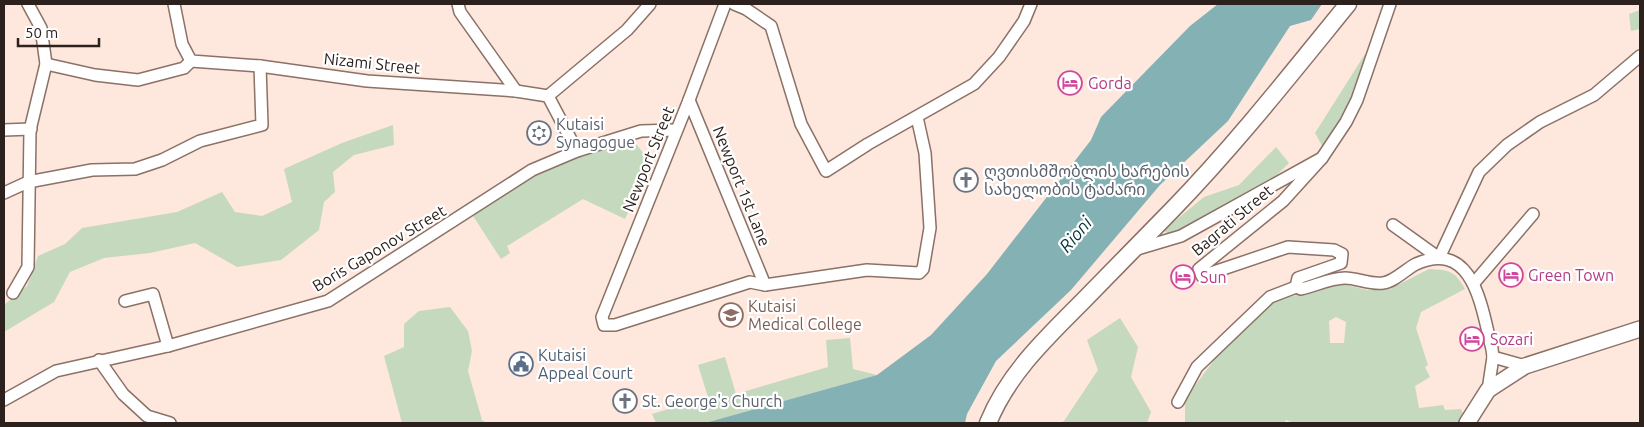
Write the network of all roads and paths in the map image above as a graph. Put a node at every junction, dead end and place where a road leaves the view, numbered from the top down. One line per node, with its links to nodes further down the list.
1 (28, 4): 12 (street)
2 (174, 4): 11 (street)
3 (458, 4): 14 (street)
4 (650, 4): 15 (street)
5 (724, 4): 16 (street, Newport Street)
6 (734, 4): 17 (street)
7 (1031, 4): 17 (street)
8 (1348, 4): 27 (main road)
9 (1390, 4): 22 (street)
10 (1640, 56): 28 (street)
11 (192, 61): 12 (street); 13 (street, Nizami Street)
12 (46, 64): 18 (street)
13 (260, 66): 14 (street, Nizami Street); 23 (street)
14 (516, 91): 15 (street, Nizami Street)
15 (548, 96): 21 (street)
16 (689, 100): 20 (street, Newport Street); 30 (street, Newport 1st Lane)
17 (916, 117): 30 (street)
18 (30, 129): 19 (street); 23 (street)
19 (4, 130)
20 (676, 130): 21 (street, Boris Gaponov Street); 30 (street, Newport Street)
21 (577, 151): 35 (street, Boris Gaponov Street)
22 (1322, 158): 27 (street); 31 (street, Bagrati Street)
23 (28, 182): 24 (street); 32 (street)
24 (4, 193)
25 (1533, 214): 29 (street)
26 (1393, 225): 28 (street)
27 (1133, 250): 44 (main road)
28 (1440, 258): 29 (street); 31 (street)
29 (1474, 282): 36 (street)
30 (765, 284)
31 (1296, 287): 41 (street)
32 (13, 293)
33 (125, 301): 35 (street)
34 (1640, 329): 38 (street)
35 (168, 346): 37 (street, Boris Gaponov Street)
36 (1493, 357): 38 (street); 39 (street)
37 (99, 360): 40 (street, Boris Gaponov Street); 42 (street)
38 (1525, 366): 39 (street)
39 (1488, 390): 45 (street)
40 (4, 400)
41 (1178, 402)
42 (142, 420): 43 (street)
43 (170, 423)
44 (988, 423)
45 (1467, 423)

